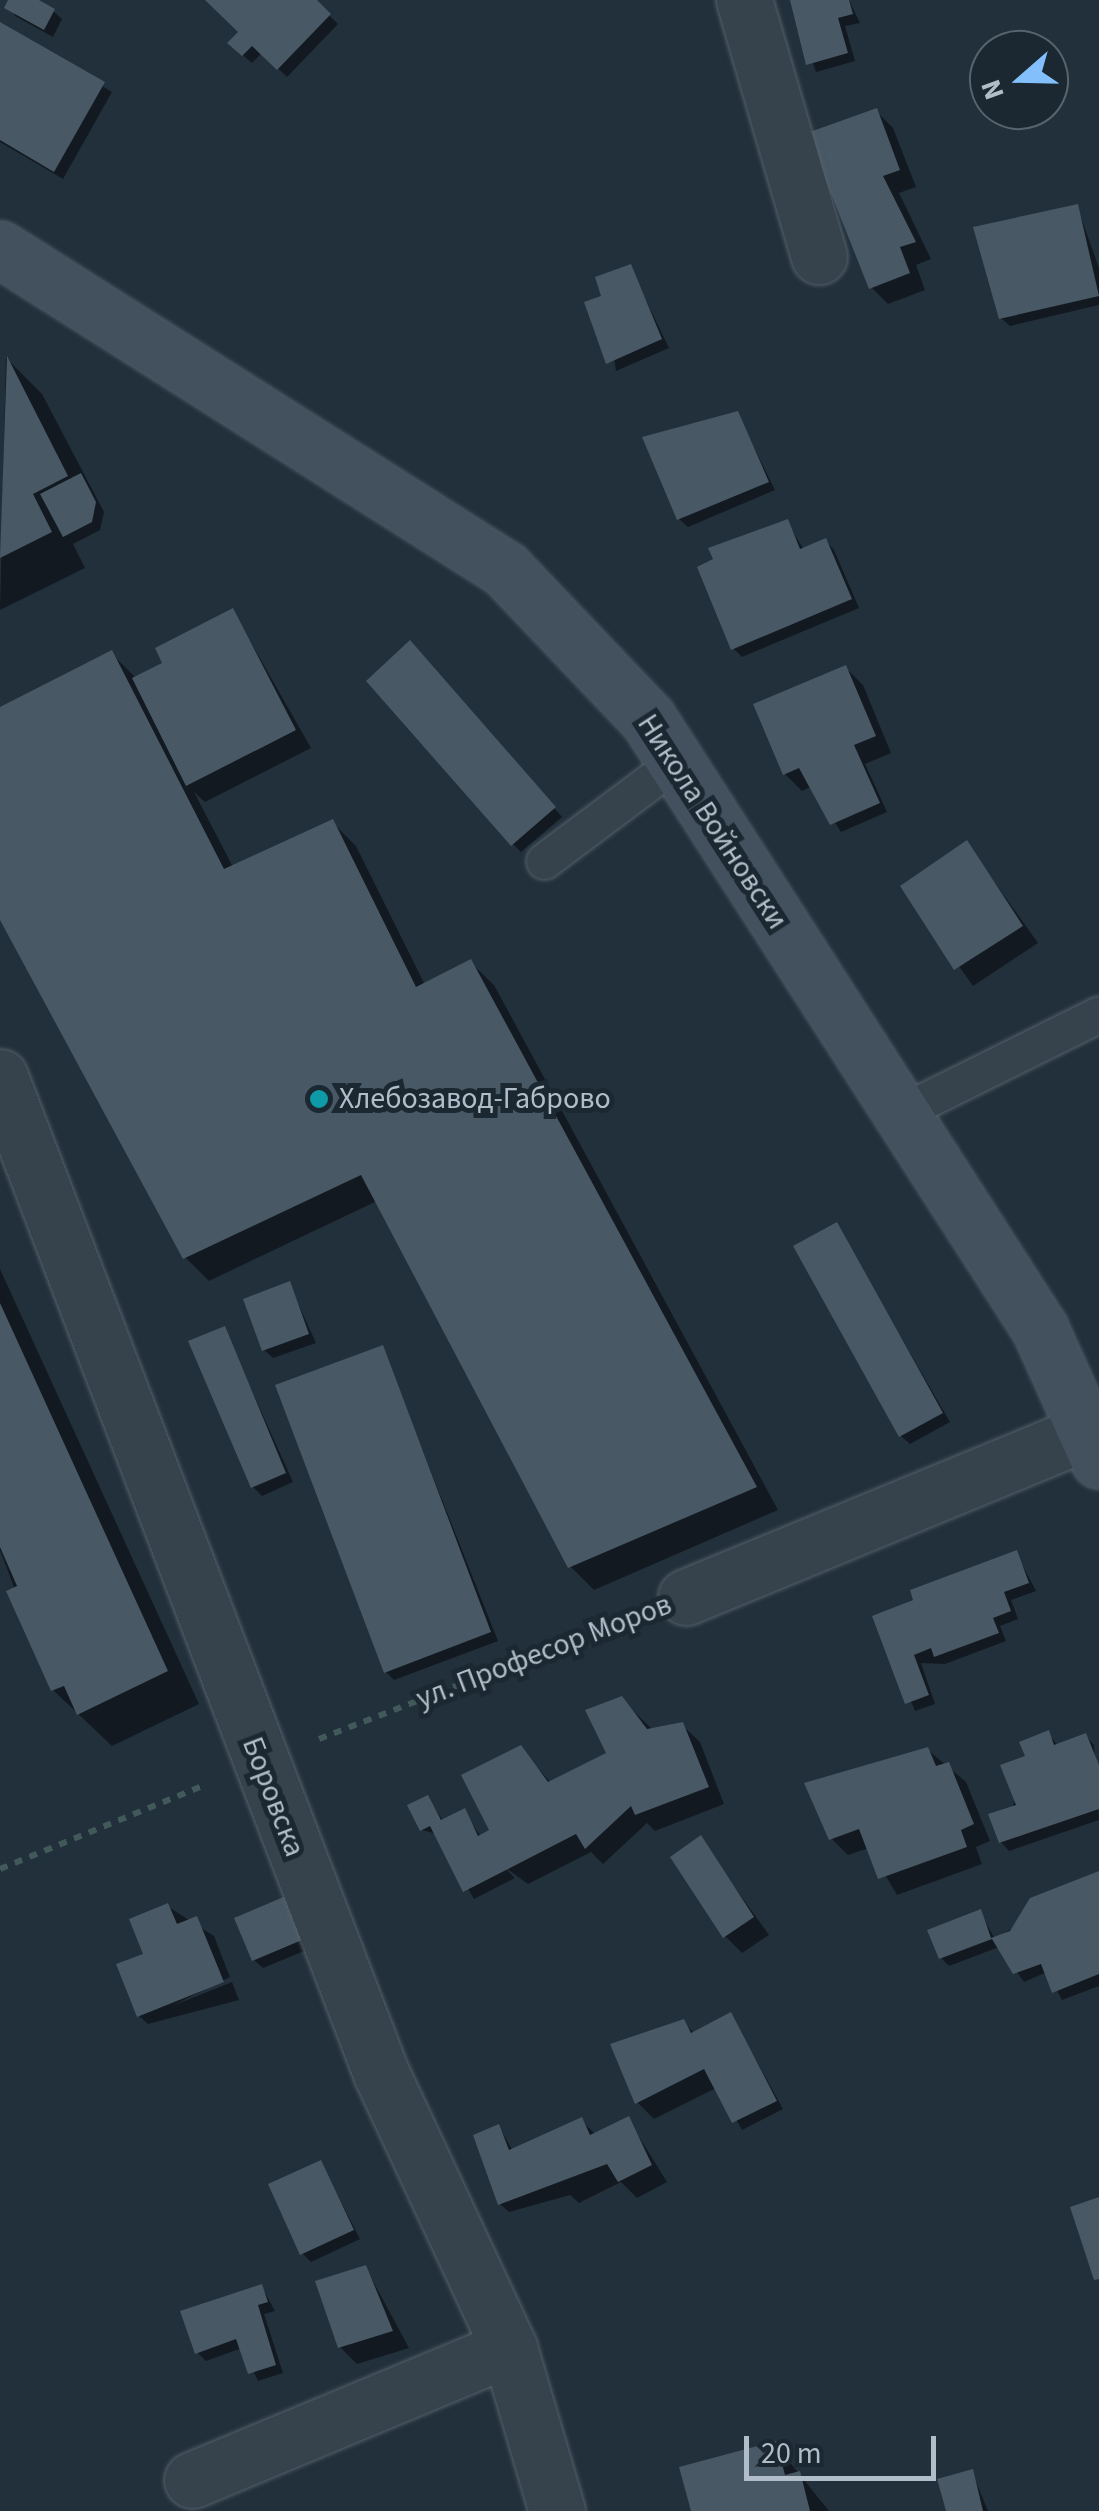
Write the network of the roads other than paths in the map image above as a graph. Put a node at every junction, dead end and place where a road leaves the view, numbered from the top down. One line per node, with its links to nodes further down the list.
1 (744, 0): 3 (street)
2 (0, 249): 4 (street, Никола Войновски)
3 (819, 256)
4 (676, 762): 5 (lane); 8 (street, Никола Войновски)
5 (544, 861)
6 (1098, 1014): 8 (lane)
7 (0, 1077): 11 (street, Боровска)
8 (900, 1112): 9 (street, Никола Войновски)
9 (1093, 1446): 10 (street, ул. Професор Моров)
10 (686, 1597)
11 (509, 2348): 12 (street); 13 (street, Боровска)
12 (192, 2480)
13 (557, 2511)

